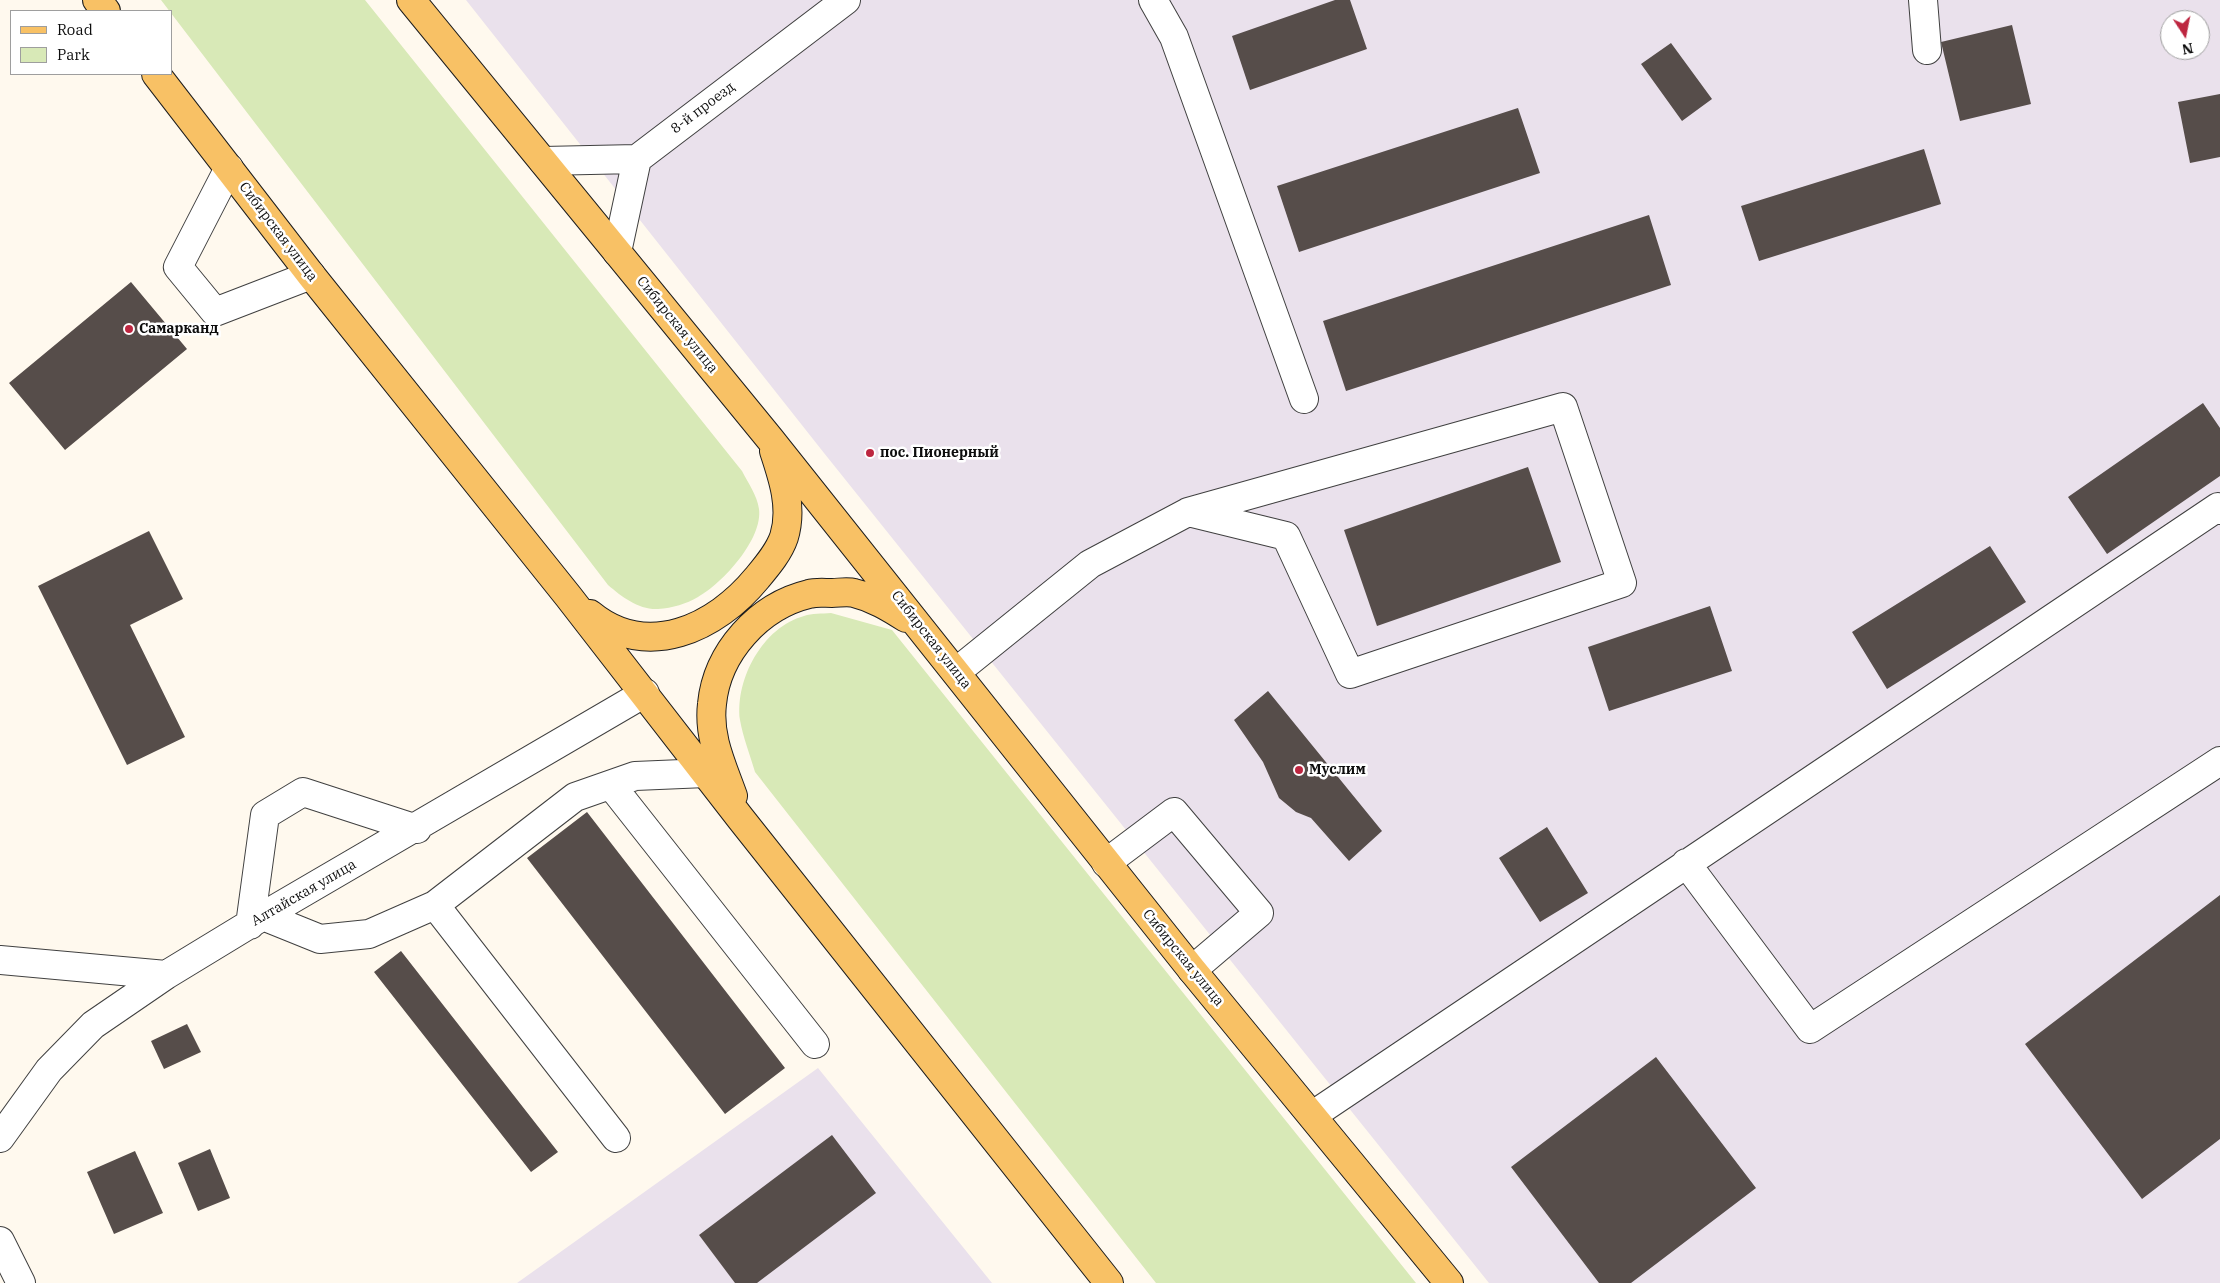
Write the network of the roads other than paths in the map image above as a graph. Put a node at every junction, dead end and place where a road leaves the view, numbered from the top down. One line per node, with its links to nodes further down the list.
1 (411, 0): 8 (main road, Сибирская улица)
2 (846, 0): 7 (street, 8-й проезд)
3 (1153, 0): 12 (street)
4 (1923, 0): 5 (street)
5 (1927, 50)
6 (157, 75): 9 (main road, Сибирская улица)
7 (637, 158): 8 (street); 10 (street)
8 (543, 161): 10 (main road, Сибирская улица)
9 (229, 168): 11 (main road, Сибирская улица); 11 (street)
10 (617, 252): 13 (main road, Сибирская улица)
11 (311, 276): 16 (main road, Сибирская улица)
12 (1304, 399)
13 (770, 439): 16 (main road); 17 (main road, Сибирская улица)
14 (2220, 510): 26 (street)
15 (1188, 512): 15 (street); 18 (street)
16 (568, 596): 19 (main road, Сибирская улица)
17 (922, 628): 18 (main road, Сибирская улица); 23 (main road)
18 (956, 672): 25 (main road, Сибирская улица)
19 (645, 694): 21 (main road, Сибирская улица); 24 (street, Алтайская улица)
20 (2220, 761): 26 (street)
21 (706, 773): 22 (street); 23 (main road, Сибирская улица)
22 (611, 785): 27 (street); 32 (street)
23 (741, 819): 38 (main road, Сибирская улица)
24 (417, 829): 28 (street, Алтайская улица); 28 (street)
25 (1106, 863): 30 (main road, Сибирская улица); 30 (street)
26 (1686, 863): 33 (street)
27 (435, 905): 28 (street); 35 (street)
28 (257, 920): 31 (street, Алтайская улица)
29 (0, 960): 31 (street)
30 (1192, 970): 33 (main road, Сибирская улица)
31 (166, 976): 34 (street, Алтайская улица)
32 (815, 1044)
33 (1313, 1115): 39 (main road, Сибирская улица)
34 (0, 1138)
35 (616, 1138)
36 (0, 1241): 37 (street)
37 (21, 1283)
38 (1109, 1283)
39 (1449, 1283)

